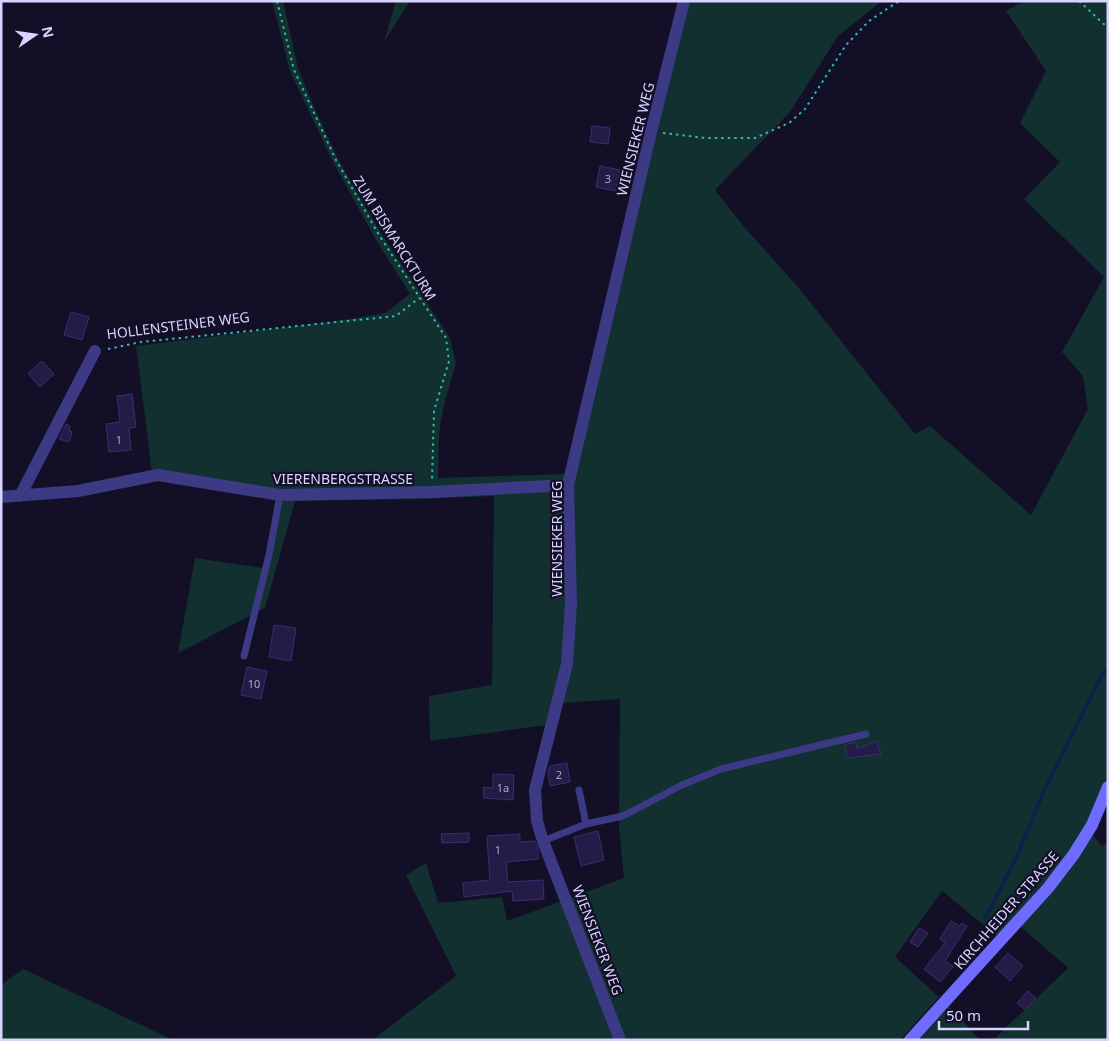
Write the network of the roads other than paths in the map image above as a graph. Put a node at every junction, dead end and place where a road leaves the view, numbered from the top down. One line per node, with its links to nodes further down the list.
1 (684, 1): 3 (street, WIENSIEKER WEG)
2 (96, 351): 5 (street, HOLLENSTEINER WEG)
3 (568, 486): 4 (street, VIERENBERGSTRASSE); 12 (street, WIENSIEKER WEG)
4 (280, 495): 5 (street, VIERENBERGSTRASSE); 7 (lane)
5 (20, 496): 6 (street, VIERENBERGSTRASSE)
6 (1, 497)
7 (244, 656)
8 (866, 734): 11 (lane)
9 (1108, 787): 14 (main road, KIRCHHEIDER STRASSE)
10 (579, 790): 11 (lane)
11 (586, 824): 12 (lane)
12 (543, 841): 13 (street, WIENSIEKER WEG)
13 (620, 1040)
14 (910, 1040)

